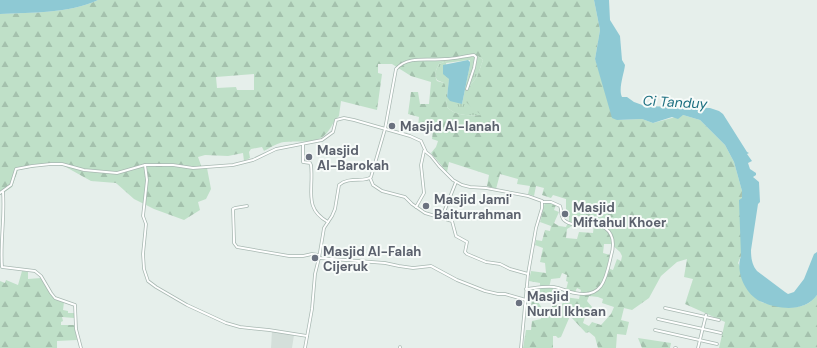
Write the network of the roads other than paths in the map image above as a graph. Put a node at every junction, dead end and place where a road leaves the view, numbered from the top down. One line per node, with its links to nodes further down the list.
1 (467, 90): 2 (street)
2 (385, 129): 3 (street); 4 (street); 6 (street)
3 (303, 145): 5 (street); 14 (street)
4 (424, 150): 7 (street); 12 (street)
5 (145, 166): 8 (street); 29 (street)
6 (370, 178): 12 (street); 14 (street)
7 (456, 182): 10 (street); 13 (street)
8 (3, 192): 9 (street); 17 (street)
9 (0, 193)
10 (542, 202): 18 (street); 19 (street)
11 (247, 206): 15 (street)
12 (416, 207): 13 (street)
13 (442, 217): 18 (street)
14 (328, 222): 15 (street)
15 (319, 255): 16 (street)
16 (319, 258): 20 (street); 29 (street)
17 (1, 267): 32 (street)
18 (528, 274): 19 (street)
19 (526, 289): 20 (street)
20 (526, 300): 21 (street); 34 (street)
21 (542, 300)
22 (665, 308): 23 (street)
23 (706, 316): 25 (street); 26 (street)
24 (658, 319): 26 (street)
25 (719, 320)
26 (703, 328): 28 (street); 30 (street)
27 (655, 330): 30 (street)
28 (721, 333)
29 (307, 336): 33 (street)
30 (700, 341): 31 (street); 35 (street)
31 (717, 344)
32 (81, 348)
33 (305, 348)
34 (521, 348)
35 (698, 348)

